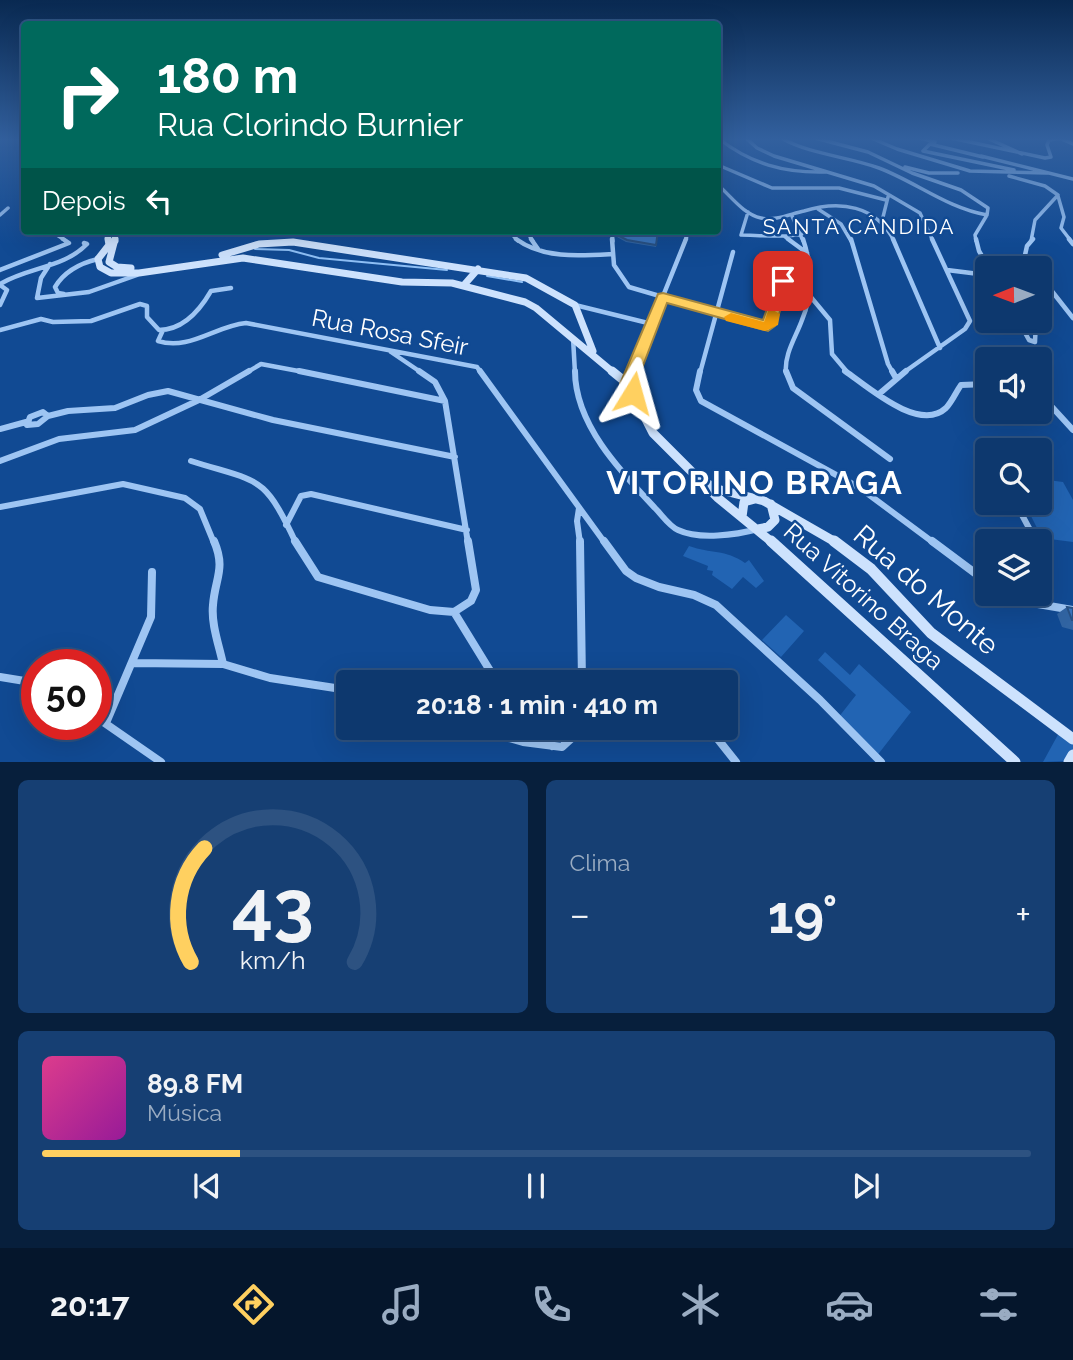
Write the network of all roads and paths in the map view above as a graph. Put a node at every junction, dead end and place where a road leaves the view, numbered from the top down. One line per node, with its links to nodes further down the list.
1 (738, 174): 13 (street)
2 (834, 174): 11 (street)
3 (891, 174): 18 (street)
4 (918, 174): 18 (street)
5 (995, 174): 6 (street)
6 (999, 174): 7 (street); 12 (street)
7 (1015, 174)
8 (1049, 174): 9 (street)
9 (1073, 179)
10 (721, 188): 16 (street)
11 (889, 194): 13 (street); 42 (street)
12 (1058, 195): 31 (street); 37 (street)
13 (886, 200): 20 (street)
14 (8, 208): 17 (street)
15 (818, 209): 19 (street); 20 (street); 67 (street)
16 (748, 212): 19 (street); 29 (street)
17 (0, 215)
18 (987, 215): 36 (street)
19 (792, 216): 21 (street)
20 (881, 221): 64 (street)
21 (802, 234): 29 (street); 35 (street)
22 (57, 235): 41 (street)
23 (107, 235): 38 (main road)
24 (114, 235): 39 (main road)
25 (512, 235): 32 (street)
26 (529, 235): 32 (street)
27 (612, 235): 34 (street)
28 (687, 235): 52 (street)
29 (781, 235): 35 (street)
30 (84, 243): 40 (street)
31 (1073, 244)
32 (539, 250): 34 (street)
33 (733, 252): 55 (street)
34 (612, 254): 52 (street)
35 (808, 256): 50 (street); 55 (street)
36 (982, 256)
37 (1026, 256)
38 (98, 259): 39 (main road); 44 (main road); 49 (street)
39 (109, 262): 43 (main road)
40 (50, 264): 46 (street); 49 (street)
41 (0, 270)
42 (947, 270): 45 (street); 64 (street)
43 (475, 272): 47 (main road); 54 (main road)
44 (139, 274): 47 (main road); 49 (street)
45 (975, 274)
46 (0, 284): 53 (street)
47 (464, 285): 63 (main road)
48 (232, 288): 59 (street)
49 (66, 295)
50 (810, 296): 70 (street); 79 (street)
51 (1052, 296): 56 (street)
52 (663, 297): 55 (street); 57 (street)
53 (0, 305)
54 (577, 308): 57 (street); 62 (main road)
55 (717, 313): 92 (street)
56 (1073, 318)
57 (652, 324): 69 (street)
58 (0, 330): 59 (street)
59 (163, 330): 66 (street, Rua Rosa Sfeir)
60 (1025, 333): 61 (street)
61 (1035, 333)
62 (588, 338): 63 (main road); 65 (main road)
63 (575, 342): 65 (main road); 89 (street)
64 (940, 348): 67 (street)
65 (590, 351): 69 (main road, Rua Vitorino Braga)
66 (391, 352): 72 (street); 86 (street, Rua Rosa Sfeir)
67 (896, 378): 70 (street)
68 (975, 383): 70 (street)
69 (628, 384): 82 (main road, Rua Vitorino Braga)
70 (879, 394)
71 (199, 400): 72 (street); 74 (street); 78 (street); 80 (street)
72 (445, 401): 78 (street)
73 (1052, 407): 77 (street)
74 (48, 416): 75 (street); 75 (street)
75 (26, 422): 76 (street)
76 (0, 429)
77 (1073, 430)
78 (455, 457): 90 (street)
79 (890, 459)
80 (0, 461)
81 (191, 461): 88 (street)
82 (699, 479): 83 (main road, Rua do Monte); 87 (main road, Rua Vitorino Braga)
83 (758, 498): 84 (main road, Rua do Monte); 87 (main road)
84 (771, 504): 89 (main road); 105 (main road, Rua do Monte)
85 (0, 507): 97 (street)
86 (579, 507): 99 (street); 114 (street, Rua Rosa Sfeir)
87 (742, 517): 89 (main road, Rua Vitorino Braga)
88 (286, 525): 90 (street); 95 (street)
89 (758, 529): 115 (main road, Rua Vitorino Braga)
90 (467, 530): 95 (street)
91 (152, 572): 96 (street)
92 (975, 573)
93 (1050, 606): 94 (street)
94 (1073, 610)
95 (454, 612): 98 (street)
96 (133, 663): 97 (street); 103 (street)
97 (223, 664): 102 (street)
98 (489, 670)
99 (582, 670)
100 (0, 677): 101 (street)
101 (21, 680)
102 (336, 688)
103 (112, 710)
104 (112, 727): 112 (street)
105 (1073, 739)
106 (513, 740): 110 (street)
107 (547, 740): 110 (street)
108 (570, 740): 110 (street)
109 (719, 740): 113 (street)
110 (552, 746)
111 (1073, 755): 116 (main road)
112 (161, 761)
113 (736, 761)
114 (881, 761)
115 (1015, 761)
116 (1069, 761)

